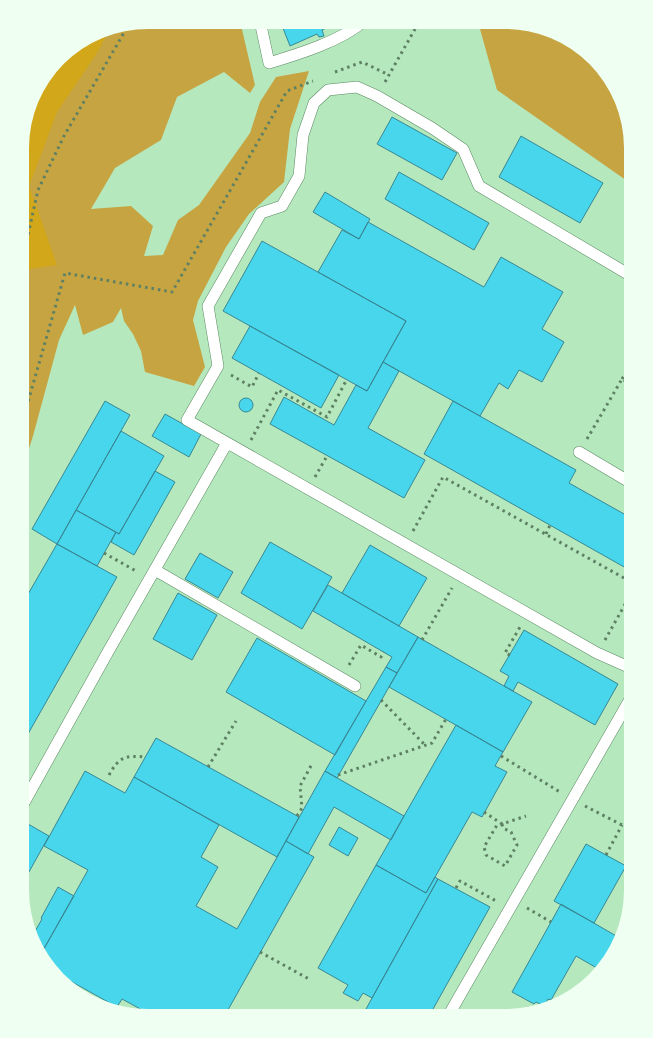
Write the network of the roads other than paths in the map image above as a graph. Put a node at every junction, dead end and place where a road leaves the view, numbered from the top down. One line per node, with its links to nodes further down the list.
1 (262, 29): 2 (lane)
2 (354, 29)
3 (624, 272): 4 (lane)
4 (227, 443): 7 (lane); 8 (lane)
5 (579, 452): 6 (lane)
6 (624, 479)
7 (152, 574): 9 (lane); 11 (lane)
8 (624, 665)
9 (355, 686)
10 (624, 710): 12 (lane)
11 (29, 794)
12 (452, 1009)

